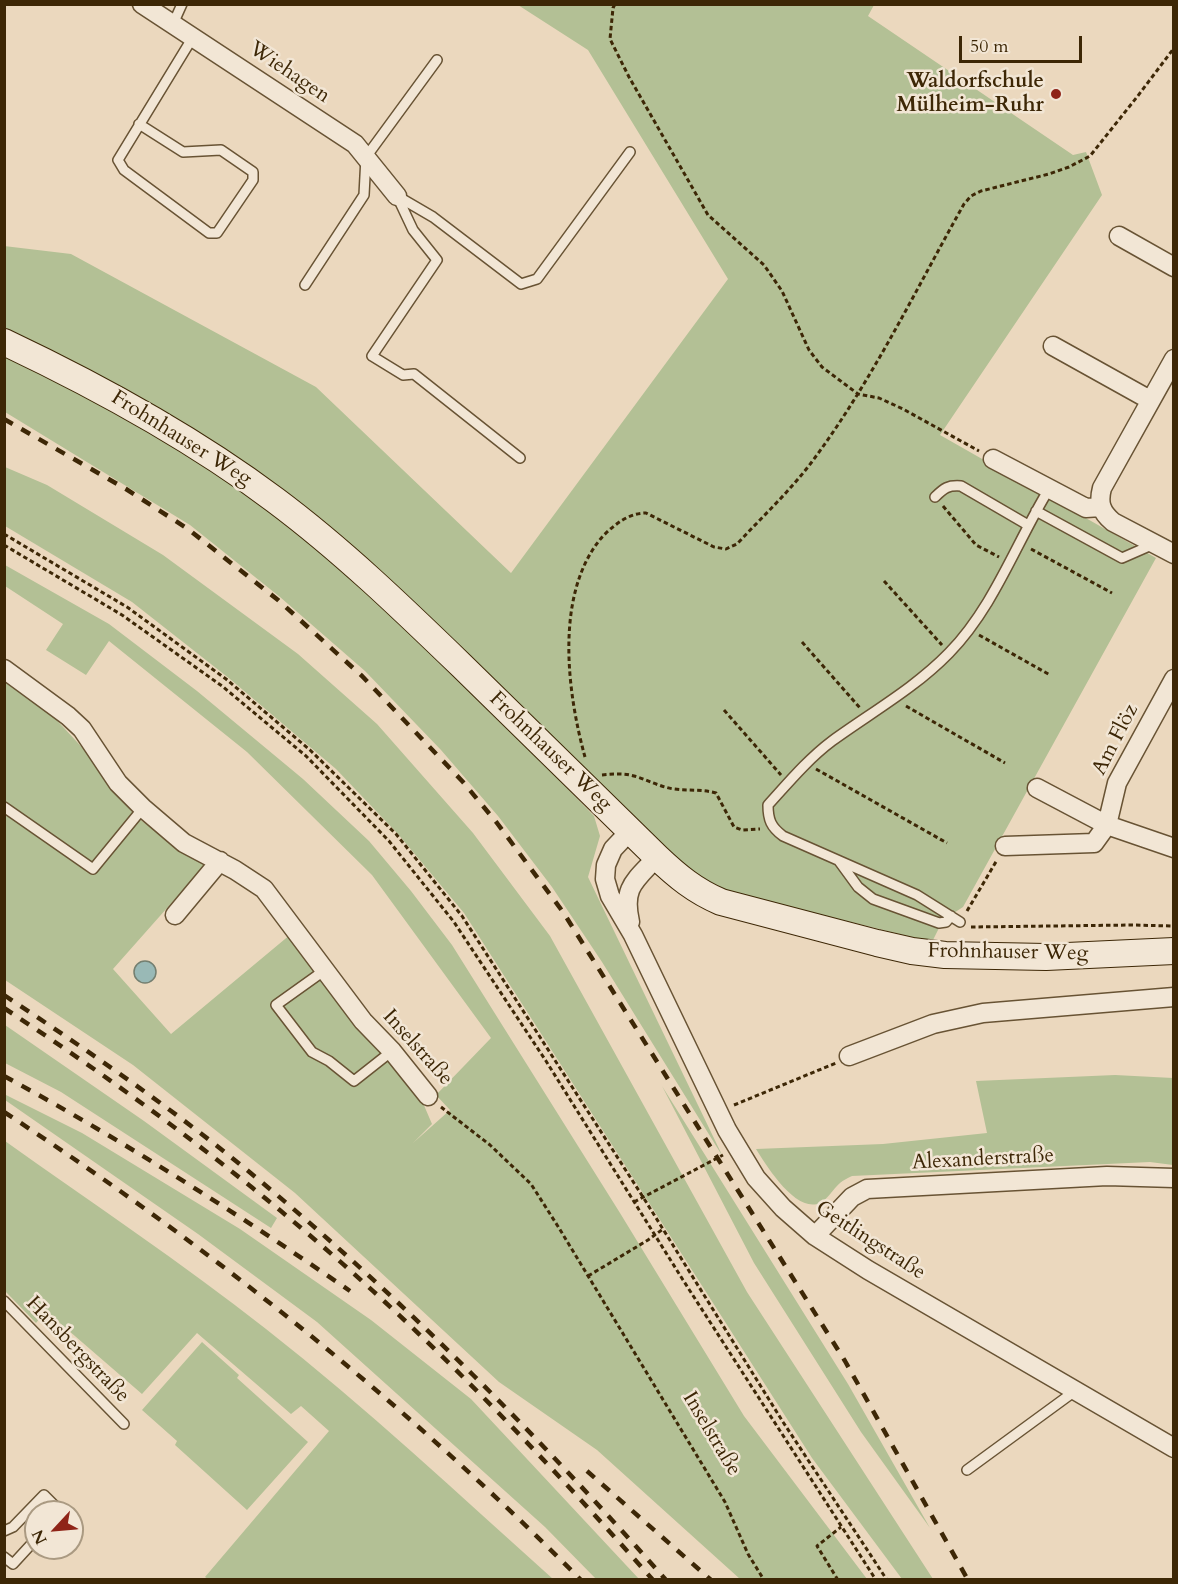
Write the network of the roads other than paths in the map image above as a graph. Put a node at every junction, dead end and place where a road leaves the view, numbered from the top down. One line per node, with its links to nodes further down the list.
1 (142, 4): 3 (street, Wiehagen)
2 (182, 4): 3 (lane)
3 (173, 24): 4 (street, Wiehagen)
4 (193, 37): 6 (lane); 8 (street, Wiehagen)
5 (437, 60): 8 (lane)
6 (139, 124): 6 (lane)
7 (630, 152): 9 (lane)
8 (366, 158): 9 (street, Wiehagen); 12 (lane)
9 (397, 196): 17 (lane)
10 (1119, 237): 11 (street)
11 (1173, 267)
12 (305, 285)
13 (4, 342): 32 (main road, Frohnhauser Weg)
14 (1053, 346): 16 (street)
15 (1173, 359): 16 (street)
16 (1150, 400): 21 (street)
17 (520, 458)
18 (993, 459): 19 (street)
19 (1049, 489): 21 (street); 22 (lane)
20 (935, 497): 23 (lane)
21 (1101, 507): 24 (street)
22 (1036, 511): 23 (lane); 24 (lane)
23 (1028, 525): 36 (lane)
24 (1154, 544): 25 (street)
25 (1173, 554)
26 (4, 669): 30 (street, Inselstraße)
27 (1173, 679): 31 (street, Am Flöz)
28 (1037, 788): 31 (street)
29 (4, 807): 30 (lane)
30 (143, 808): 37 (street, Inselstraße)
31 (1107, 825): 33 (street); 34 (street)
32 (630, 831): 35 (main road, Frohnhauser Weg); 41 (street, Geitlingstraße)
33 (1005, 846)
34 (1173, 848)
35 (657, 857): 41 (street, Geitlingstraße); 42 (main road, Frohnhauser Weg)
36 (839, 860): 39 (lane); 39 (lane)
37 (220, 861): 38 (street); 43 (street, Inselstraße)
38 (175, 915)
39 (951, 916): 40 (lane)
40 (960, 922)
41 (633, 935): 49 (street, Geitlingstraße)
42 (1173, 951)
43 (325, 970): 45 (street, Inselstraße); 45 (lane)
44 (1173, 997): 46 (street)
45 (392, 1051): 47 (street, Inselstraße)
46 (849, 1056)
47 (428, 1096)
48 (1173, 1178): 49 (street, Alexanderstraße)
49 (815, 1236): 51 (street, Geitlingstraße)
50 (4, 1301): 52 (lane, Hansbergstraße)
51 (1075, 1391): 53 (street, Geitlingstraße); 54 (lane)
52 (124, 1424)
53 (1173, 1448)
54 (967, 1470)
55 (38, 1500): 56 (lane)
56 (50, 1500)
57 (24, 1515): 58 (lane)
58 (4, 1531)
59 (24, 1552): 60 (lane)
60 (4, 1557)

